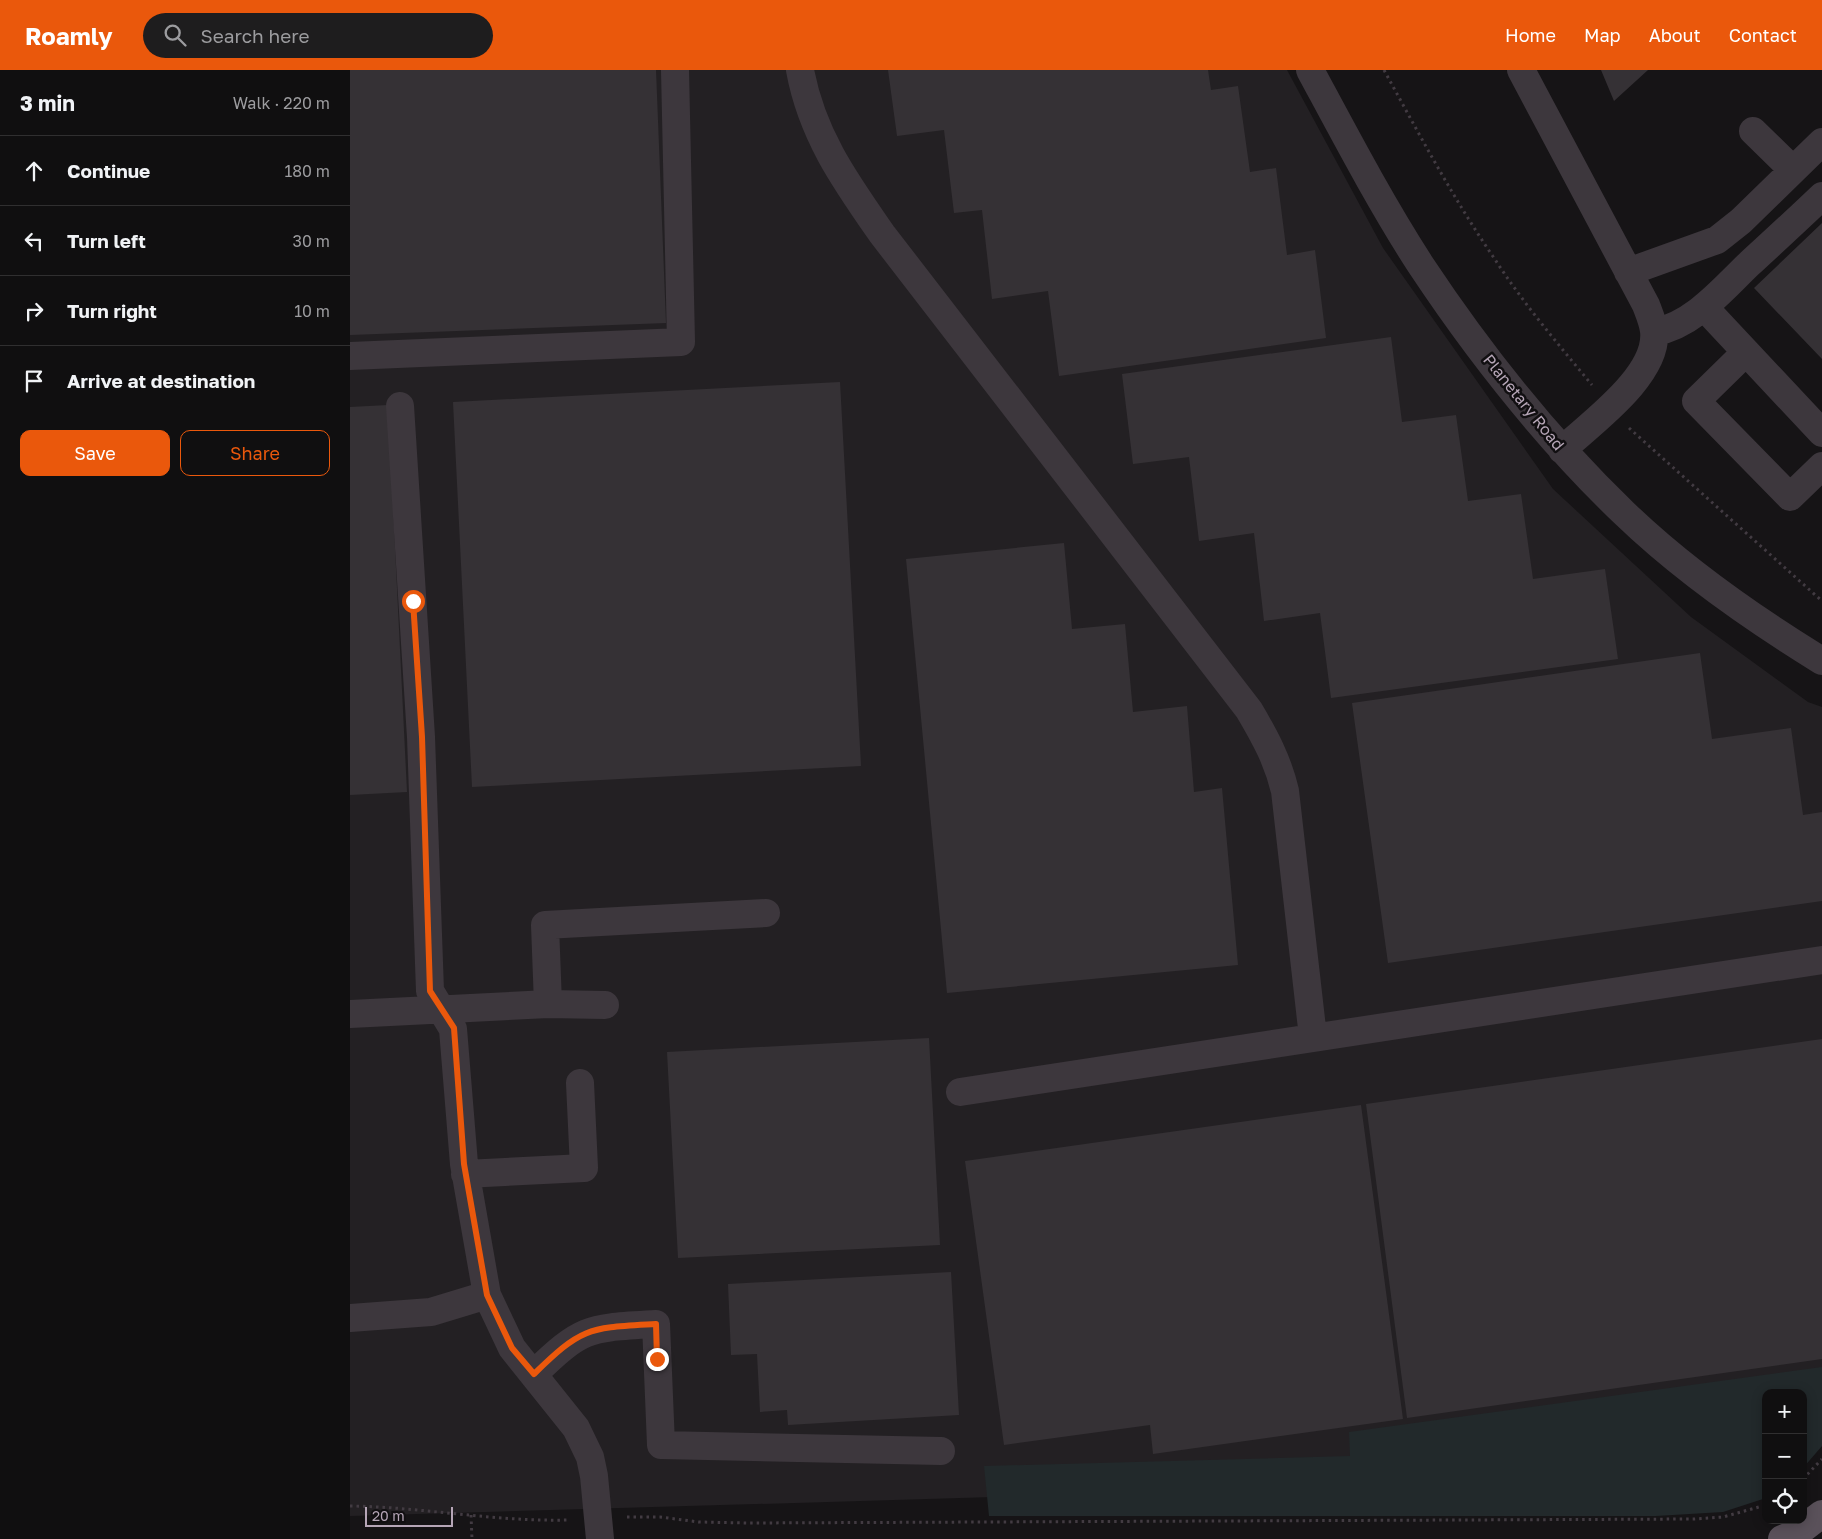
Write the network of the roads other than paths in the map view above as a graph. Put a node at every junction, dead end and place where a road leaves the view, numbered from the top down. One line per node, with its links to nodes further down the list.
1 (675, 70): 13 (street)
2 (800, 70): 25 (street)
3 (1310, 70): 16 (street, Planetary Road)
4 (1521, 70): 9 (street)
5 (1753, 131): 7 (street)
6 (1822, 142): 7 (street)
7 (1793, 170): 9 (street)
8 (1822, 196): 10 (street)
9 (1628, 272): 11 (street)
10 (1704, 307): 11 (street); 12 (street)
11 (1655, 332): 16 (street)
12 (1745, 353): 15 (street); 17 (street)
13 (350, 356)
14 (400, 406): 23 (street)
15 (1822, 433)
16 (1562, 450): 18 (street, Planetary Road)
17 (1822, 466)
18 (1822, 661)
19 (766, 914): 21 (street)
20 (1822, 960): 25 (street)
21 (548, 1004): 22 (street); 23 (street)
22 (605, 1005)
23 (441, 1010): 24 (street); 28 (street)
24 (350, 1014)
25 (1313, 1037): 27 (street)
26 (580, 1083): 28 (street)
27 (960, 1092)
28 (466, 1174): 29 (street)
29 (487, 1295): 30 (street); 31 (street)
30 (350, 1318)
31 (534, 1374): 32 (street); 34 (street)
32 (940, 1451)
33 (1822, 1514): 35 (main road)
34 (599, 1529)
35 (1782, 1539)

